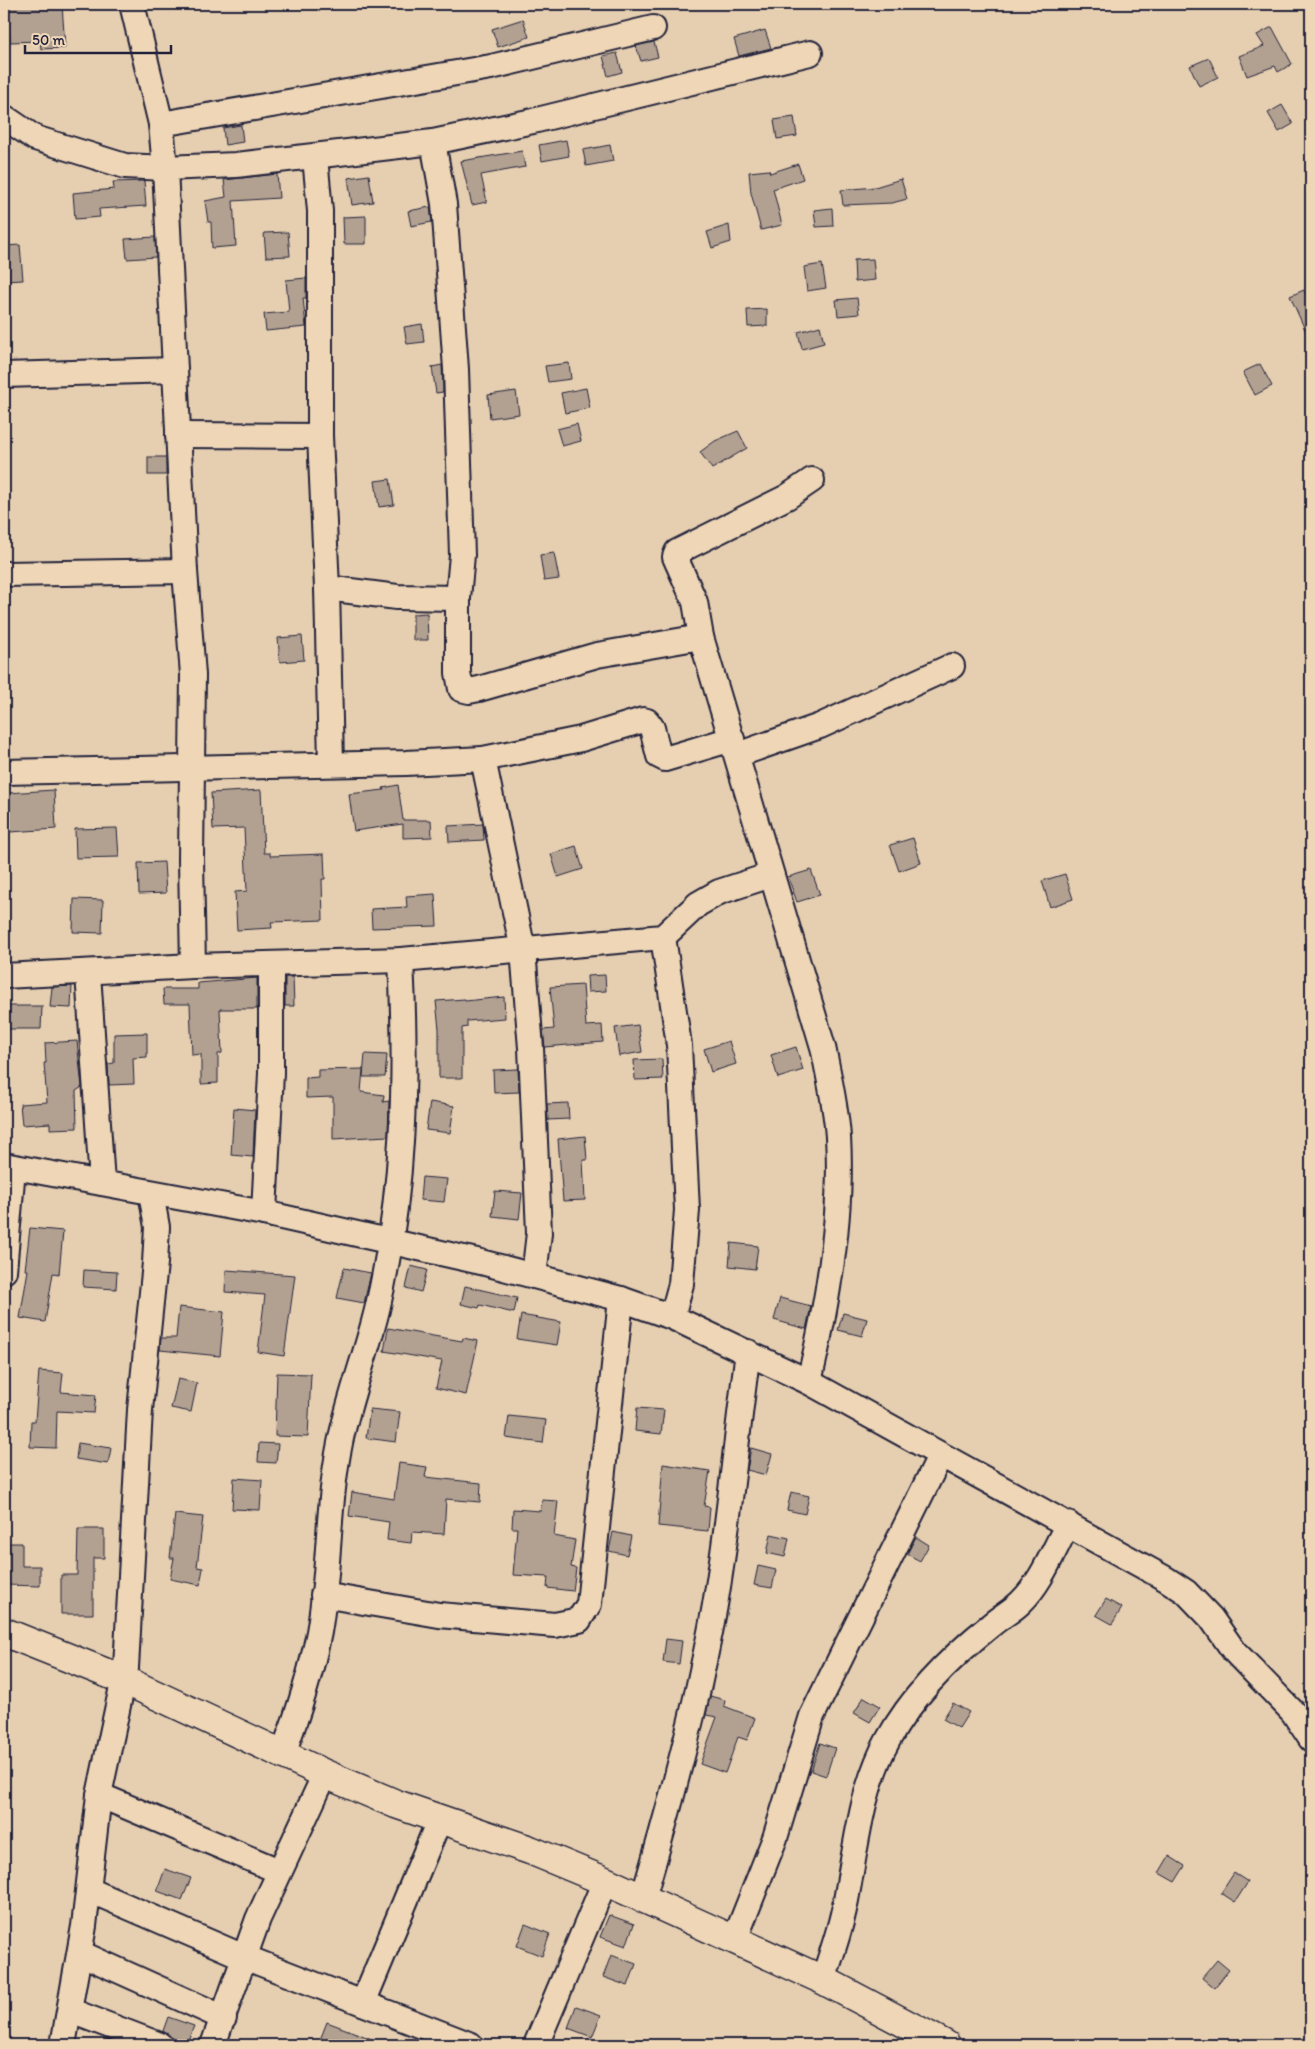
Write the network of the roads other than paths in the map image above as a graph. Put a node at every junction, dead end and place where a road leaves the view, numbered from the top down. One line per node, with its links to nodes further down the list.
1 (132, 4): 5 (street)
2 (653, 28): 5 (street)
3 (810, 53): 6 (street)
4 (4, 117): 8 (street)
5 (160, 124): 8 (street)
6 (433, 142): 7 (street); 17 (street)
7 (315, 156): 8 (street); 12 (street)
8 (165, 168): 9 (street)
9 (175, 370): 10 (street); 11 (street)
10 (4, 375)
11 (178, 435): 12 (street); 14 (street)
12 (320, 436): 16 (street)
13 (812, 480): 18 (street)
14 (185, 571): 15 (street); 23 (street)
15 (4, 574)
16 (327, 588): 17 (street); 22 (street)
17 (458, 598): 18 (street)
18 (701, 637): 20 (street)
19 (952, 666): 20 (street)
20 (734, 747): 21 (street); 25 (street)
21 (483, 759): 22 (street); 27 (street)
22 (331, 763): 23 (street)
23 (192, 767): 24 (street); 30 (street)
24 (4, 772)
25 (771, 875): 26 (street); 43 (street)
26 (663, 937): 27 (street); 41 (street)
27 (523, 950): 28 (street); 39 (street)
28 (401, 960): 29 (street); 37 (street)
29 (271, 964): 30 (street); 36 (street)
30 (193, 966): 31 (street)
31 (88, 972): 32 (street); 34 (street)
32 (4, 976)
33 (8, 1166): 34 (street); 38 (street)
34 (102, 1183): 35 (street)
35 (151, 1193): 36 (street); 48 (street)
36 (264, 1213): 37 (street)
37 (390, 1242): 39 (street); 46 (street)
38 (4, 1271)
39 (534, 1276): 40 (street)
40 (620, 1300): 41 (street); 46 (street)
41 (672, 1317): 42 (street)
42 (748, 1352): 43 (street); 57 (street)
43 (809, 1382): 44 (street)
44 (940, 1456): 45 (street); 58 (street)
45 (1068, 1524): 49 (street); 61 (street)
46 (324, 1596): 50 (street)
47 (4, 1632): 48 (street)
48 (124, 1680): 50 (street); 52 (street)
49 (1311, 1739)
50 (283, 1752): 51 (street)
51 (325, 1774): 53 (street); 54 (street)
52 (99, 1796): 54 (street); 56 (street)
53 (440, 1818): 55 (street); 62 (street)
54 (279, 1872): 60 (street)
55 (605, 1881): 57 (street); 69 (street)
56 (89, 1890): 59 (street); 60 (street)
57 (643, 1898): 58 (street)
58 (735, 1939): 61 (street)
59 (80, 1953): 63 (street); 64 (street)
60 (244, 1957): 62 (street); 64 (street)
61 (823, 1980): 70 (street)
62 (363, 2003): 68 (street)
63 (71, 2011): 65 (street); 66 (street)
64 (224, 2018): 67 (street)
65 (63, 2045)
66 (160, 2045)
67 (213, 2045)
68 (471, 2045)
69 (536, 2045)
70 (946, 2045)

